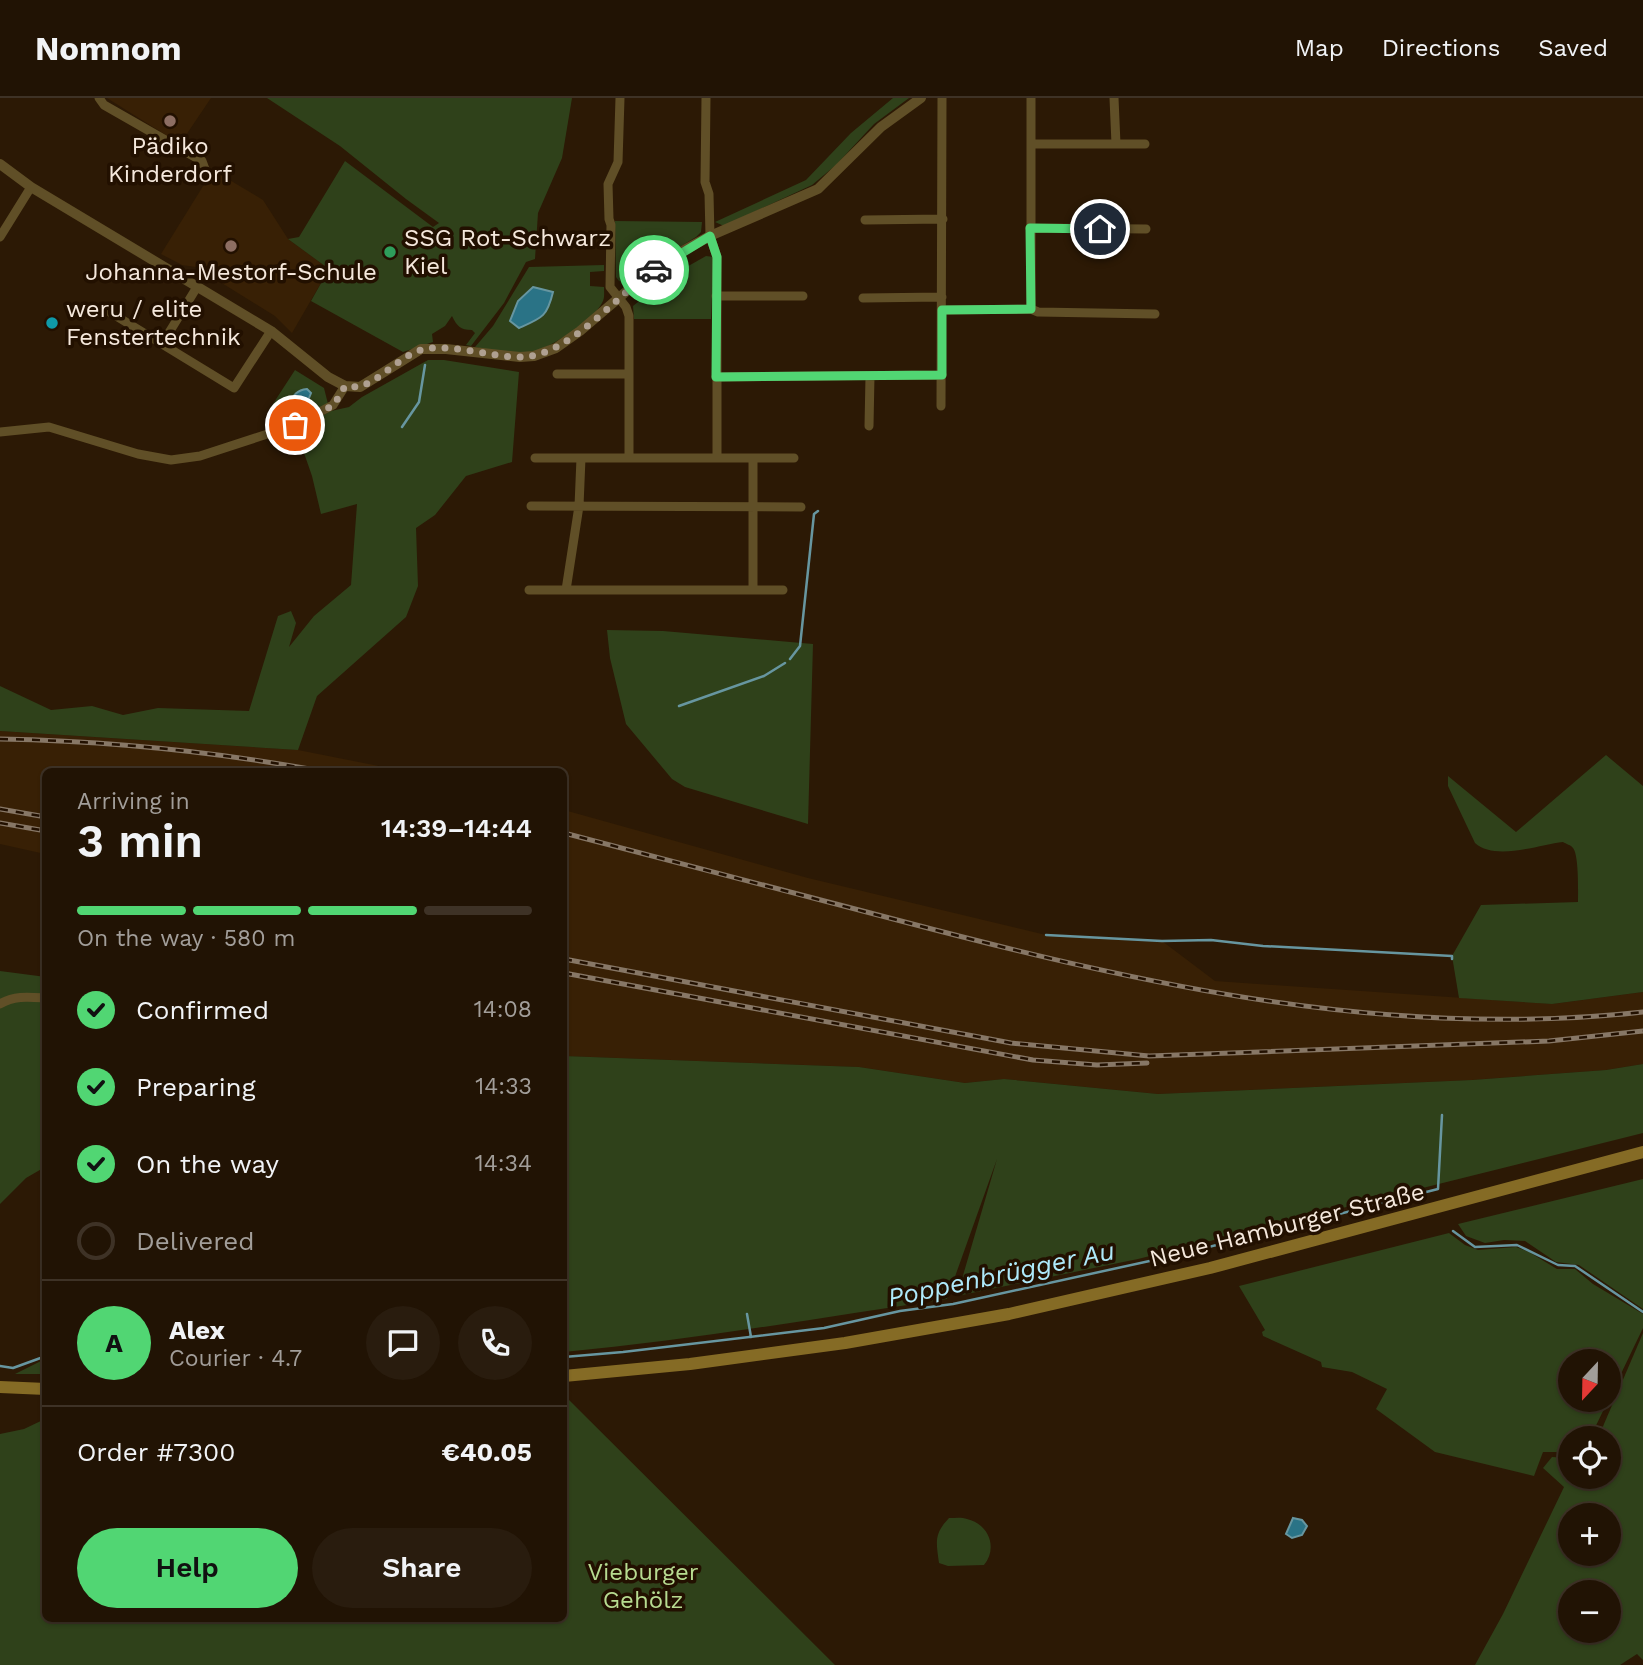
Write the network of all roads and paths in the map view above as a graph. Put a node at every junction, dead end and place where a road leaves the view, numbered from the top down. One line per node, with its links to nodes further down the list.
1 (99, 98): 12 (street)
2 (620, 98): 24 (street)
3 (706, 98): 18 (street)
4 (921, 98): 18 (street)
5 (942, 98): 14 (street)
6 (1031, 98): 8 (street)
7 (1114, 98): 9 (street)
8 (1031, 144): 9 (street); 16 (street)
9 (1116, 144): 10 (street)
10 (1145, 144)
11 (0, 164): 13 (street)
12 (205, 169)
13 (32, 187): 19 (street); 20 (street)
14 (943, 219): 15 (street); 23 (street)
15 (865, 220)
16 (1030, 228): 17 (street); 27 (street)
17 (1146, 229)
18 (710, 236): 21 (street); 24 (street)
19 (0, 237)
20 (197, 286): 30 (street); 31 (street)
21 (716, 296): 22 (street); 36 (street)
22 (803, 296)
23 (942, 297): 25 (street); 28 (street)
24 (619, 298): 33 (street); 37 (street)
25 (863, 298)
26 (103, 308): 31 (street)
27 (1031, 309): 28 (street); 29 (street)
28 (942, 310): 34 (street)
29 (1155, 314)
30 (271, 331): 31 (street); 37 (street)
31 (162, 344)
32 (557, 373): 33 (street)
33 (629, 374): 43 (street)
34 (942, 375): 35 (street); 38 (street)
35 (870, 376): 36 (street); 39 (street)
36 (716, 377): 44 (street)
37 (345, 386): 40 (street)
38 (941, 406)
39 (869, 426)
40 (0, 432)
41 (535, 458): 42 (street)
42 (581, 458): 43 (street); 48 (street)
43 (629, 458): 44 (street)
44 (717, 458): 45 (street)
45 (753, 458): 46 (street); 49 (street)
46 (794, 458)
47 (531, 506): 48 (street)
48 (579, 506): 49 (street); 52 (street)
49 (753, 507): 50 (street); 53 (street)
50 (801, 507)
51 (529, 590): 52 (street)
52 (566, 590): 53 (street)
53 (753, 590): 54 (street)
54 (783, 590)
55 (42, 998): 56 (street)
56 (0, 1004)
57 (1643, 1152): 58 (main road, Neue Hamburger Straße)
58 (567, 1376)
59 (0, 1387): 60 (main road)
60 (42, 1389)

